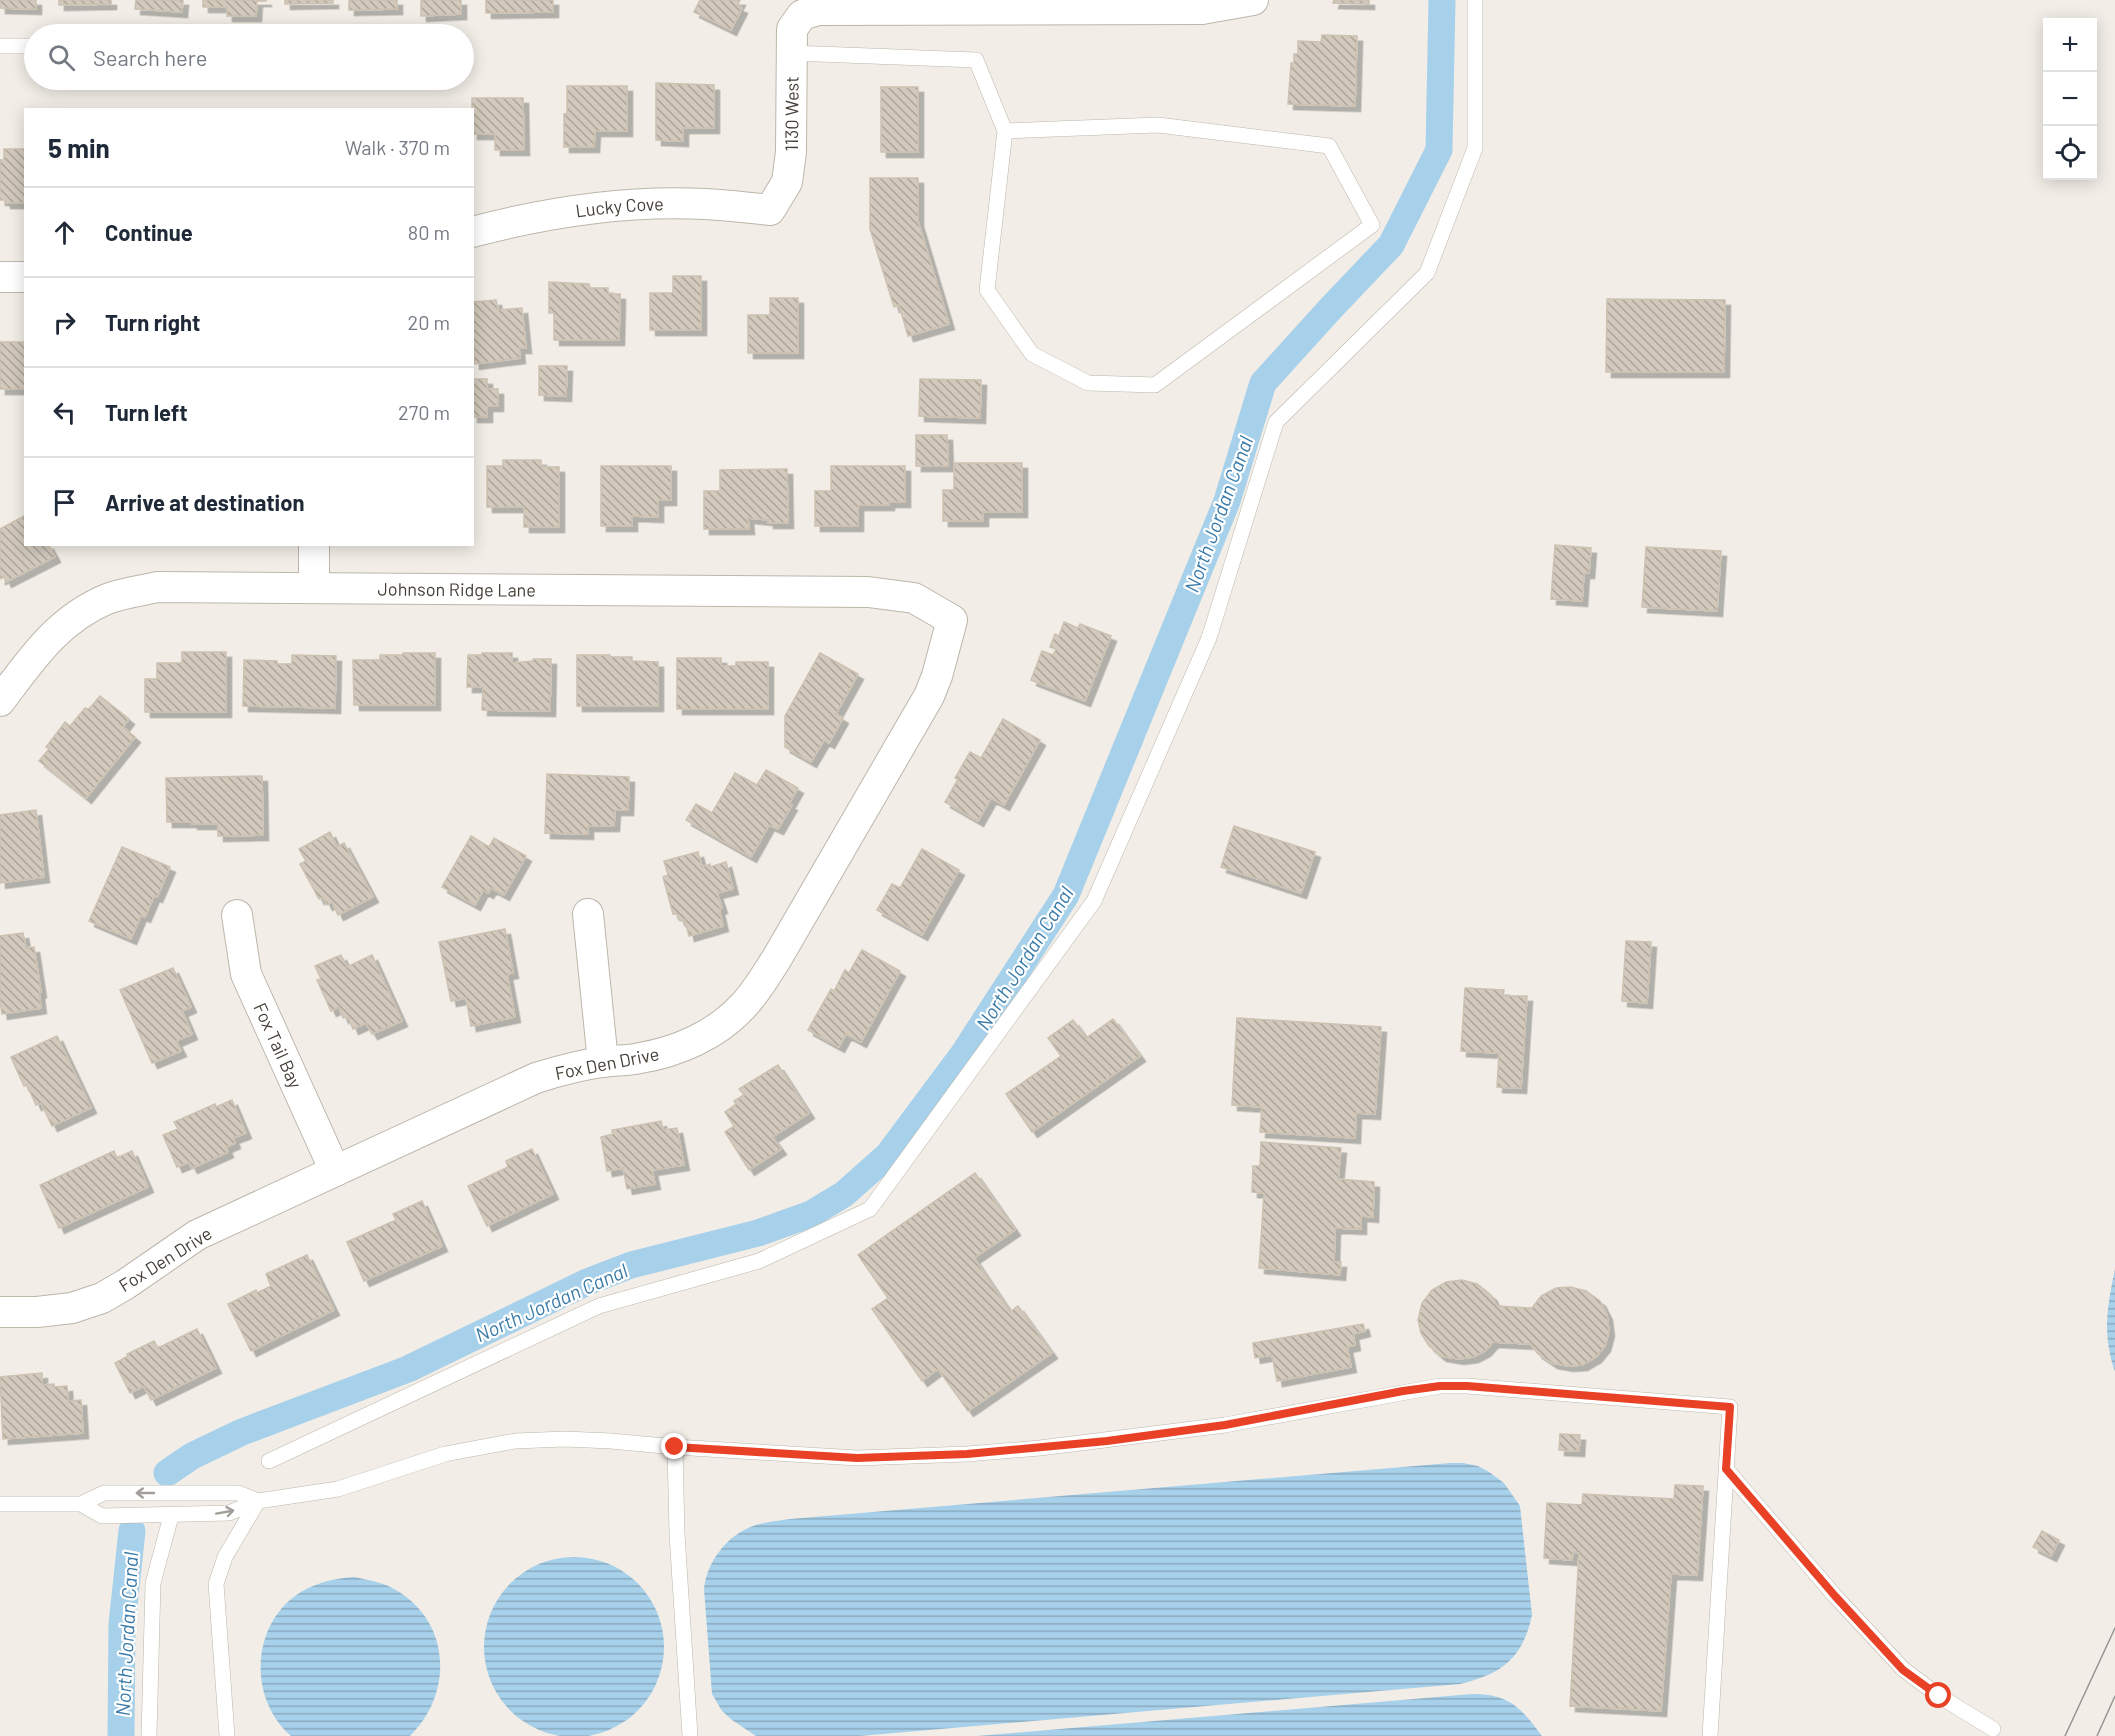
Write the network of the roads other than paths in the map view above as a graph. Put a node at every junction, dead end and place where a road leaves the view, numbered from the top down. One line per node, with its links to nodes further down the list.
1 (1253, 0): 5 (street, 1130 West)
2 (1475, 0): 21 (lane)
3 (0, 46): 4 (lane)
4 (24, 46)
5 (791, 53): 6 (lane); 7 (street, 1130 West)
6 (1005, 131): 6 (lane)
7 (770, 210): 8 (street, Lucky Cove)
8 (474, 232)
9 (0, 277): 10 (street)
10 (24, 277)
11 (314, 546): 12 (street)
12 (314, 588): 13 (street, Johnson Ridge Lane); 14 (street, Johnson Ridge Lane)
13 (952, 620): 17 (street, Fox Den Drive)
14 (0, 701)
15 (588, 914): 17 (street)
16 (237, 915): 18 (street, Fox Tail Bay)
17 (603, 1062): 18 (street, Fox Den Drive)
18 (335, 1171): 19 (street, Fox Den Drive)
19 (0, 1312)
20 (675, 1447): 22 (lane); 23 (lane); 30 (lane)
21 (269, 1461)
22 (1726, 1469): 27 (lane); 31 (lane)
23 (258, 1501): 25 (lane, one-way to 25); 26 (lane, one-way to 23); 29 (lane)
24 (0, 1504): 25 (lane)
25 (81, 1504): 26 (lane)
26 (171, 1516): 28 (lane)
27 (1993, 1729)
28 (149, 1736)
29 (227, 1736)
30 (690, 1736)
31 (1710, 1736)

